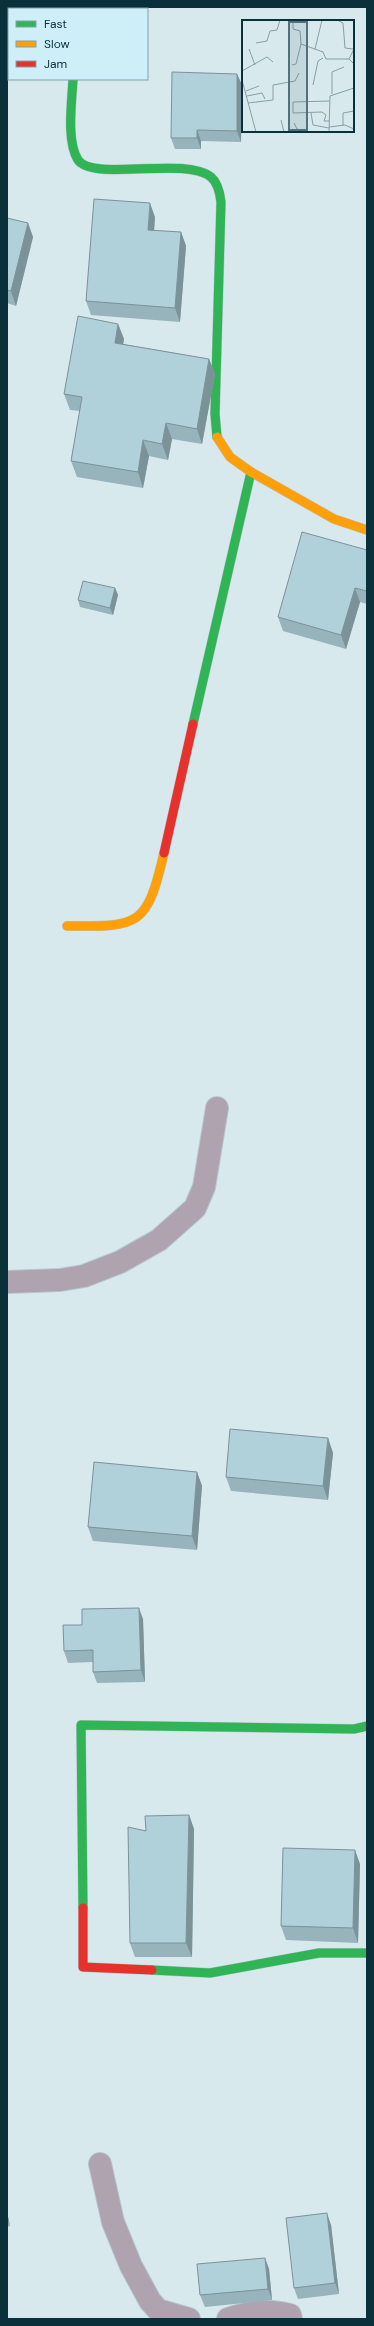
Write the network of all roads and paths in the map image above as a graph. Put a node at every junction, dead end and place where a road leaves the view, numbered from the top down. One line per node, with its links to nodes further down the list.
1 (73, 80): 2 (street)
2 (251, 472): 3 (street); 4 (street)
3 (367, 530)
4 (67, 926)
5 (217, 1108): 6 (street)
6 (7, 1282)
7 (367, 1726): 8 (street)
8 (367, 1953)
9 (100, 2164): 10 (street)
10 (189, 2319)
11 (228, 2319): 12 (street)
12 (292, 2319)

